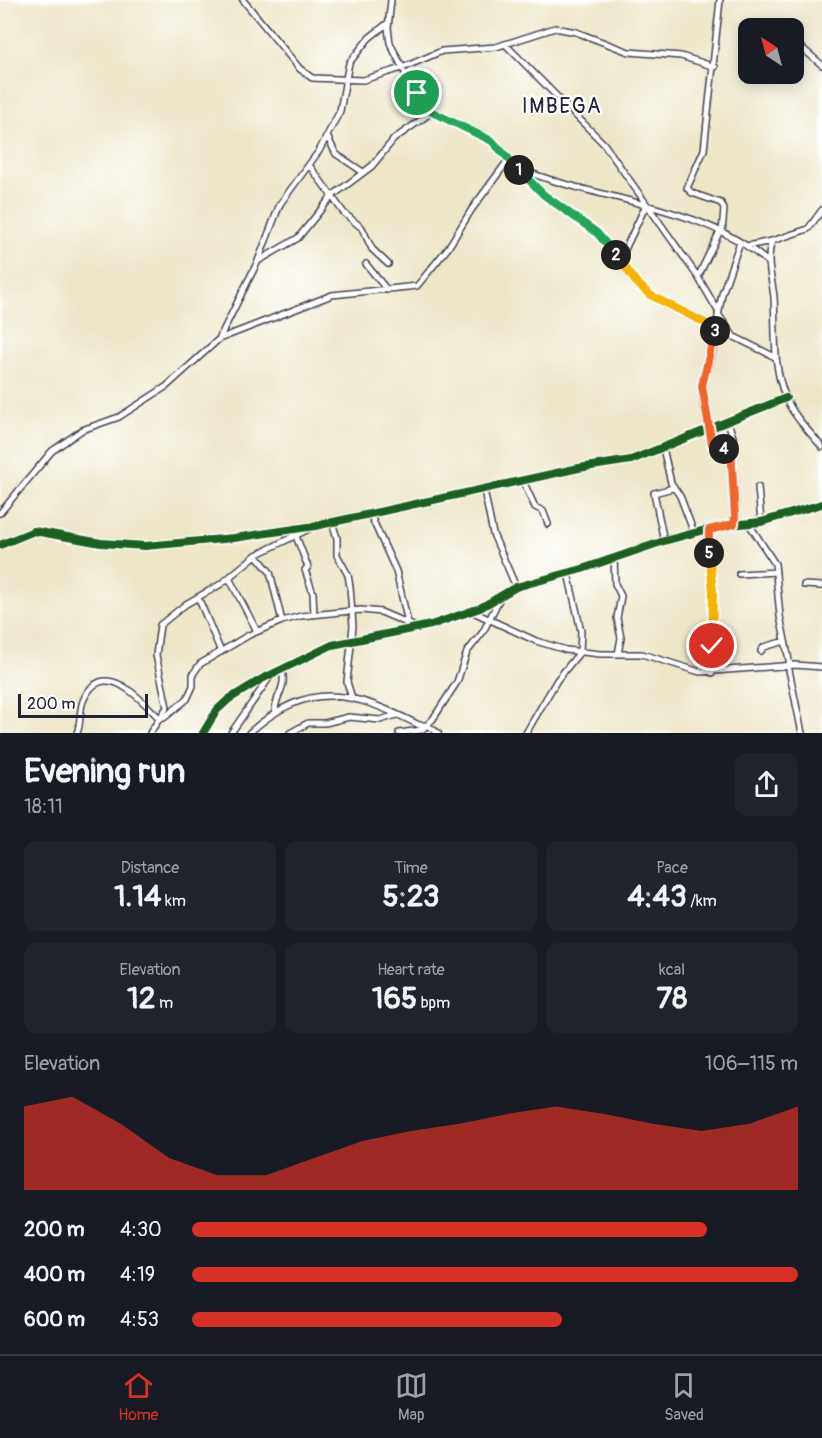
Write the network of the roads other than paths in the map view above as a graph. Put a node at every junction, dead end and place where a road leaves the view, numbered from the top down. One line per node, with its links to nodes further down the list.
1 (243, 0): 10 (street)
2 (391, 0): 4 (street)
3 (720, 0): 8 (street)
4 (388, 23): 9 (street); 10 (street)
5 (506, 45): 8 (street); 9 (street); 18 (street)
6 (804, 49): 7 (street)
7 (822, 65)
8 (715, 67): 20 (street)
9 (402, 68): 10 (street); 11 (street)
10 (344, 78): 12 (street)
11 (432, 112): 13 (street); 16 (street)
12 (327, 136): 14 (street); 16 (street)
13 (509, 159): 15 (street); 30 (street)
14 (309, 165): 17 (street); 25 (street)
15 (518, 169): 18 (street); 24 (street)
16 (363, 172): 17 (street)
17 (332, 196): 25 (street); 28 (street)
18 (648, 206): 20 (street); 24 (street); 29 (street)
19 (822, 210): 21 (street)
20 (721, 232): 22 (street); 29 (street)
21 (772, 241): 23 (street); 26 (street)
22 (740, 242): 23 (street); 31 (street)
23 (747, 246): 26 (street)
24 (620, 260): 32 (street)
25 (258, 261): 34 (street)
26 (769, 263): 35 (street)
27 (366, 264): 30 (street)
28 (388, 264)
29 (698, 277): 31 (street)
30 (387, 290): 34 (street)
31 (718, 312): 32 (street); 33 (street)
32 (716, 328): 33 (street); 38 (street)
33 (735, 338): 35 (street)
34 (219, 339): 47 (street)
35 (775, 357): 36 (street)
36 (786, 398): 37 (street); 39 (street)
37 (728, 422): 38 (street); 41 (street)
38 (710, 428): 40 (street); 41 (street)
39 (822, 447)
40 (663, 448): 42 (street); 44 (street)
41 (731, 450): 52 (street)
42 (523, 480): 45 (street); 51 (street)
43 (758, 487): 50 (street)
44 (673, 488): 56 (street); 58 (street)
45 (484, 490): 48 (street); 68 (street)
46 (822, 504): 50 (street)
47 (0, 513)
48 (370, 514): 49 (street); 76 (street)
49 (332, 522): 54 (street); 71 (street)
50 (761, 522): 53 (street)
51 (548, 524)
52 (734, 524): 53 (street); 55 (street)
53 (749, 524): 62 (street)
54 (315, 526): 57 (street); 59 (street)
55 (709, 530): 56 (street); 88 (street)
56 (694, 533): 58 (street)
57 (296, 536): 60 (street); 73 (street)
58 (664, 541): 61 (street)
59 (0, 545)
60 (256, 555): 65 (street); 75 (street)
61 (614, 558): 63 (street); 84 (street)
62 (776, 572): 64 (street); 80 (street)
63 (568, 573): 68 (street); 83 (street)
64 (739, 574)
65 (229, 578): 70 (street); 78 (street)
66 (804, 585): 67 (street)
67 (822, 586)
68 (516, 587): 69 (street)
69 (504, 593): 72 (street); 74 (street)
70 (198, 597): 82 (street); 93 (street)
71 (352, 610): 73 (street); 76 (street); 79 (street)
72 (471, 611): 74 (street); 77 (street)
73 (314, 615): 75 (street)
74 (489, 619): 83 (street); 94 (street)
75 (282, 621): 78 (street)
76 (408, 623): 77 (street)
77 (417, 628): 79 (street)
78 (257, 631): 82 (street)
79 (352, 639): 87 (street); 90 (street)
80 (785, 641): 81 (street); 85 (street)
81 (762, 651)
82 (221, 652): 93 (street)
83 (580, 652): 84 (street); 103 (street)
84 (618, 654): 88 (street)
85 (789, 665): 86 (street); 88 (street); 104 (street)
86 (822, 667)
87 (282, 670): 89 (street); 91 (street)
88 (712, 673)
89 (272, 674): 97 (street); 98 (street)
90 (352, 698): 91 (street); 92 (street)
91 (275, 712): 99 (street)
92 (397, 715): 94 (street); 100 (street)
93 (161, 719): 95 (street); 96 (street)
94 (427, 726): 101 (street); 102 (street)
95 (77, 733)
96 (150, 733)
97 (202, 733)
98 (231, 733)
99 (249, 733)
100 (290, 733)
101 (399, 733)
102 (438, 733)
103 (526, 733)
104 (802, 733)

